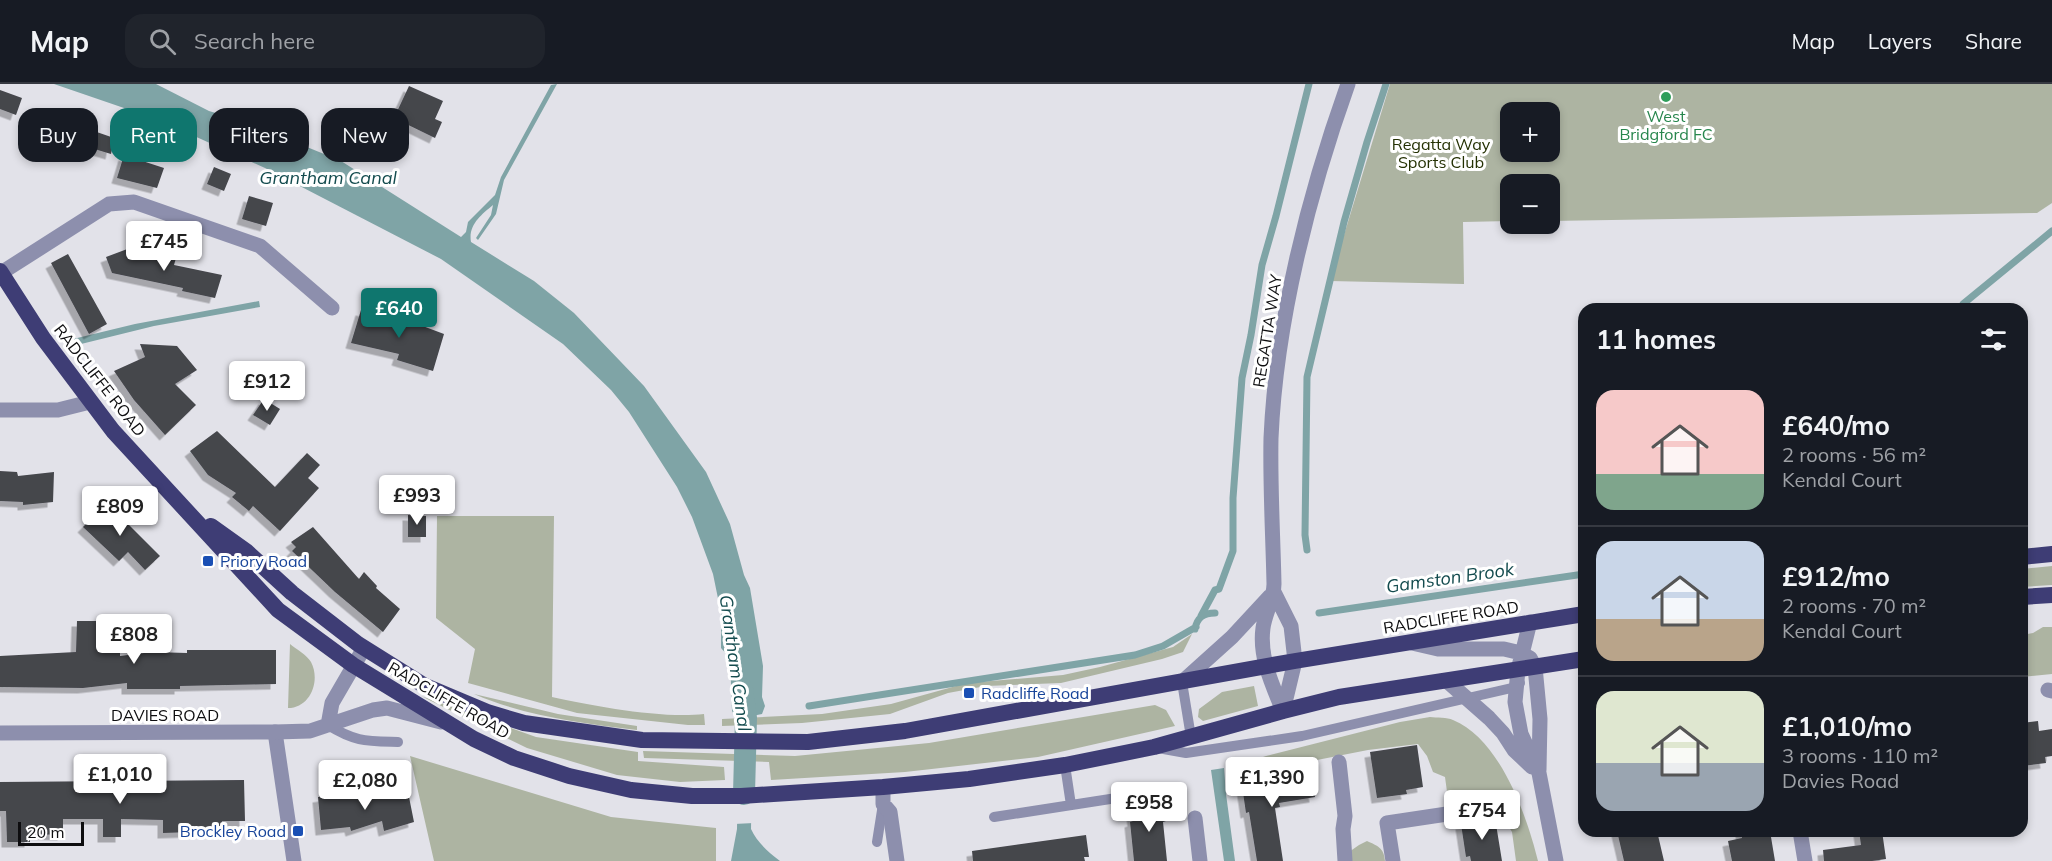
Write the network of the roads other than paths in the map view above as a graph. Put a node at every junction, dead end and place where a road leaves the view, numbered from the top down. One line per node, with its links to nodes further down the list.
1 (1348, 84): 9 (street, REGATTA WAY)
2 (1, 272): 3 (street); 4 (highway, RADCLIFFE ROAD)
3 (332, 308)
4 (90, 402): 5 (street); 6 (highway, RADCLIFFE ROAD)
5 (0, 410)
6 (181, 504): 15 (highway, RADCLIFFE ROAD); 19 (highway, RADCLIFFE ROAD)
7 (2052, 554): 8 (highway)
8 (2028, 556)
9 (1274, 592): 17 (street, REGATTA WAY); 20 (street, REGATTA WAY); 23 (street)
10 (2052, 594): 11 (highway)
11 (2028, 596)
12 (1578, 615): 13 (highway, RADCLIFFE ROAD)
13 (1530, 622): 14 (highway, RADCLIFFE ROAD); 18 (street)
14 (1408, 642): 17 (highway, RADCLIFFE ROAD); 18 (street)
15 (364, 648): 19 (street); 23 (highway, RADCLIFFE ROAD)
16 (1578, 660): 21 (highway, RADCLIFFE ROAD)
17 (1295, 661): 20 (highway, RADCLIFFE ROAD); 26 (street, REGATTA WAY)
18 (1519, 661): 21 (highway, RADCLIFFE ROAD); 22 (highway, RADCLIFFE ROAD); 24 (street)
19 (353, 665): 27 (highway, RADCLIFFE ROAD); 28 (street)
20 (1265, 667): 23 (highway, RADCLIFFE ROAD); 26 (street, REGATTA WAY)
21 (1535, 667): 24 (lane); 36 (street)
22 (1447, 681): 25 (street); 26 (highway, RADCLIFFE ROAD)
23 (1182, 682): 31 (lane)
24 (1516, 687): 25 (lane, RADCLIFFE ROAD); 36 (street)
25 (1468, 700): 33 (lane, RADCLIFFE ROAD); 36 (street)
26 (1283, 711): 31 (highway, RADCLIFFE ROAD)
27 (447, 724): 28 (street, DAVIES ROAD); 37 (highway, RADCLIFFE ROAD)
28 (328, 725): 29 (street, DAVIES ROAD); 32 (lane)
29 (274, 732): 30 (street, DAVIES ROAD); 46 (street)
30 (0, 733)
31 (1191, 737): 33 (highway, RADCLIFFE ROAD)
32 (399, 742)
33 (1154, 747): 35 (highway, RADCLIFFE ROAD)
34 (1339, 762): 49 (street)
35 (1065, 765): 37 (highway, RADCLIFFE ROAD); 40 (lane)
36 (1539, 773): 51 (street)
37 (883, 787): 39 (street)
38 (1124, 797): 40 (lane)
39 (883, 804): 45 (lane); 47 (street)
40 (1071, 805): 42 (lane)
41 (1447, 814): 50 (street)
42 (994, 817)
43 (1195, 818): 48 (street)
44 (1801, 837): 52 (street)
45 (877, 842)
46 (294, 861)
47 (897, 861)
48 (1200, 861)
49 (1345, 861)
50 (1393, 861)
51 (1556, 861)
52 (1805, 861)

